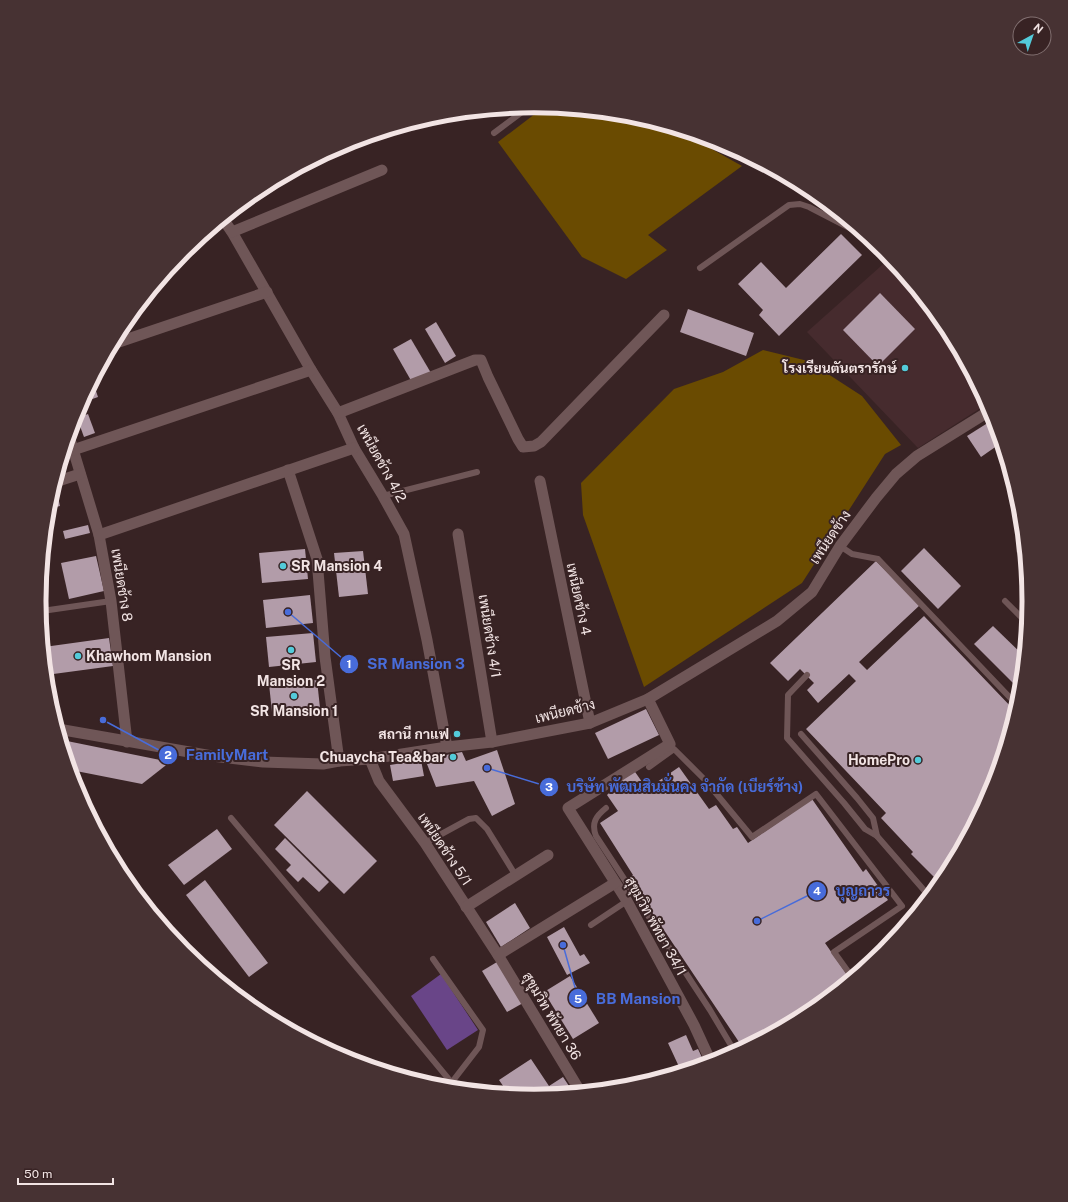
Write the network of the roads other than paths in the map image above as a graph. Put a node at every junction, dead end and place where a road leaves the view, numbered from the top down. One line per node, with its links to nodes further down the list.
1 (520, 113): 2 (lane)
2 (494, 133)
3 (382, 170): 6 (street)
4 (840, 221): 7 (lane)
5 (226, 223): 6 (street, เพนียดช้าง 4/2)
6 (232, 232): 8 (street, เพนียดช้าง 4/2)
7 (700, 268)
8 (267, 292): 10 (street); 11 (street, เพนียดช้าง 4/2)
9 (664, 315): 12 (street)
10 (121, 341)
11 (311, 370): 12 (street, เพนียดช้าง 4/2); 16 (street)
12 (338, 413): 15 (street, เพนียดช้าง 4/2)
13 (985, 413): 25 (street, เพนียดช้าง)
14 (72, 445): 16 (street, เพนียดช้าง 8)
15 (354, 448): 17 (street); 22 (street, เพนียดช้าง 4/2)
16 (73, 450): 19 (street, เพนียดช้าง 8)
17 (288, 470): 24 (street); 40 (street)
18 (477, 472): 22 (lane)
19 (80, 474): 20 (street); 24 (street, เพนียดช้าง 8)
20 (62, 480)
21 (540, 481): 33 (street, เพนียดช้าง 4)
22 (383, 496): 38 (street, เพนียดช้าง 4/2)
23 (458, 534): 37 (street, เพนียดช้าง 4/1)
24 (98, 535): 26 (street, เพนียดช้าง 8)
25 (840, 546): 31 (street, เพนียดช้าง); 32 (lane)
26 (111, 601): 28 (lane); 36 (street, เพนียดช้าง 8)
27 (1005, 602): 29 (lane)
28 (49, 610)
29 (1021, 618)
30 (807, 676): 44 (lane)
31 (648, 699): 33 (street, เพนียดช้าง); 48 (street, สุขุมวิท พัทยา 34/1)
32 (1012, 699)
33 (590, 723): 37 (street, เพนียดช้าง)
34 (64, 730): 36 (street, เพนียดช้าง)
35 (801, 734): 44 (lane)
36 (127, 742): 40 (street, เพนียดช้าง)
37 (492, 742): 38 (street, เพนียดช้าง)
38 (447, 747): 39 (street, เพนียดช้าง)
39 (370, 759): 40 (street, เพนียดช้าง); 45 (street, เพนียดช้าง 5/1)
40 (339, 761)
41 (649, 767): 55 (lane)
42 (606, 808): 56 (lane)
43 (231, 818): 58 (lane)
44 (877, 836): 49 (lane)
45 (425, 843): 47 (lane); 51 (street, เพนียดช้าง 5/1)
46 (548, 855): 47 (street)
47 (516, 876): 51 (street)
48 (615, 883): 50 (street, สุขุมวิท พัทยา 34/1); 53 (street)
49 (925, 892)
50 (627, 901): 52 (lane); 57 (street, สุขุมวิท พัทยา 34/1)
51 (466, 908): 53 (street, เพนียดช้าง 5/1)
52 (591, 926)
53 (498, 955): 59 (street, สุขุมวิท พัทยา 36)
54 (433, 960): 58 (lane)
55 (849, 973)
56 (732, 1047)
57 (709, 1057)
58 (452, 1082)
59 (577, 1087)

